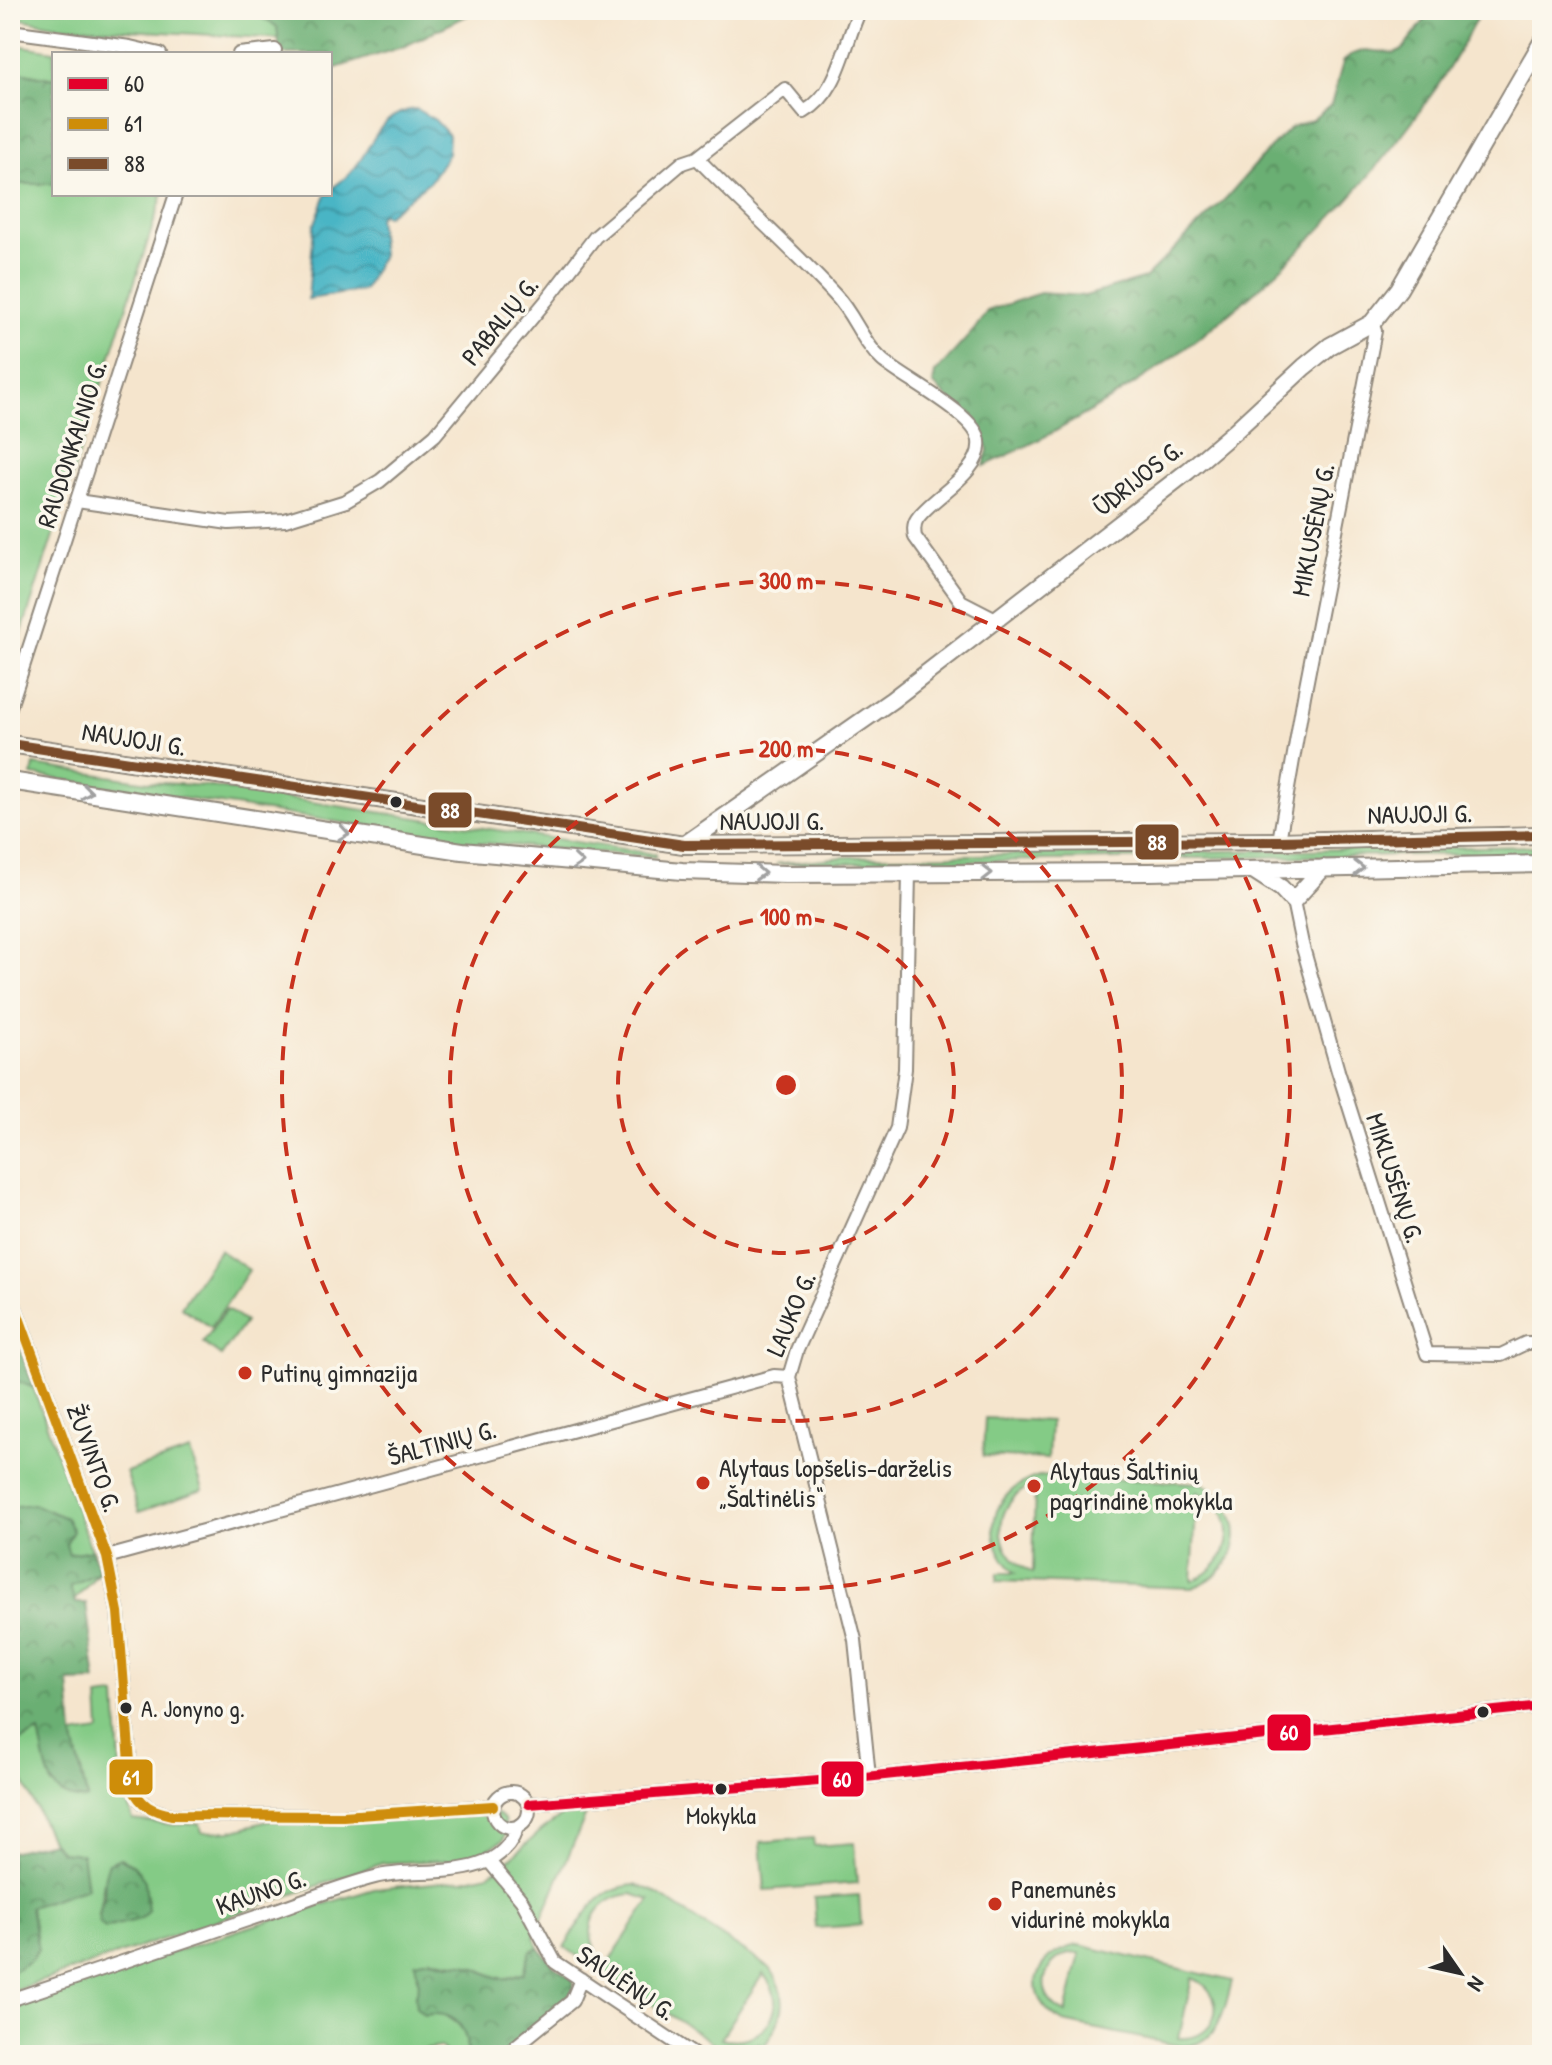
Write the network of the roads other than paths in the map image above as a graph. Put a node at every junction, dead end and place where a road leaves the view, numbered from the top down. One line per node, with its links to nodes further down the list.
1 (860, 10): 7 (street, PABALIŲ G.)
2 (10, 31): 5 (street)
3 (1542, 42): 9 (main road, ŪDRIJOS G.)
4 (275, 50): 6 (street)
5 (151, 52)
6 (257, 52)
7 (697, 158): 10 (street, PABALIŲ G.); 11 (street)
8 (175, 196): 10 (street, RAUDONKALNIO G.)
9 (1372, 323): 11 (main road, ŪDRIJOS G.); 16 (street, MIKLUSĖNŲ G.)
10 (77, 501): 12 (street, RAUDONKALNIO G.)
11 (996, 619): 17 (main road, ŪDRIJOS G.)
12 (10, 707)
13 (10, 744): 17 (main road, NAUJOJI G.)
14 (10, 781): 21 (main road, NAUJOJI G., one-way to 21)
15 (1542, 835): 16 (main road, NAUJOJI G.)
16 (1279, 841): 17 (main road, NAUJOJI G.)
17 (684, 845): 21 (main road)
18 (1542, 864): 19 (main road, NAUJOJI G., one-way to 18)
19 (1323, 868): 20 (main road, NAUJOJI G.); 23 (main road)
20 (1253, 870): 22 (main road, NAUJOJI G., one-way to 20); 23 (main road)
21 (682, 871): 22 (main road, NAUJOJI G., one-way to 22)
22 (909, 873): 26 (street, LAUKO G.)
23 (1293, 901): 25 (street, MIKLUSĖNŲ G.)
24 (10, 1293): 27 (street, ŽUVINTO G.)
25 (1542, 1343)
26 (789, 1377): 27 (street, ŠALTINIŲ G.); 29 (street, LAUKO G.)
27 (107, 1557): 31 (street, ŽUVINTO G.)
28 (1542, 1706): 29 (street)
29 (869, 1776): 30 (street)
30 (529, 1804): 31 (street); 32 (street)
31 (493, 1806): 32 (street)
32 (517, 1828): 33 (street)
33 (488, 1860): 34 (street, SAULĖNŲ G.); 35 (street, KAUNO G.)
34 (581, 1979): 36 (street); 37 (street, SAULĖNŲ G.)
35 (10, 2000)
36 (505, 2055)
37 (694, 2055)

